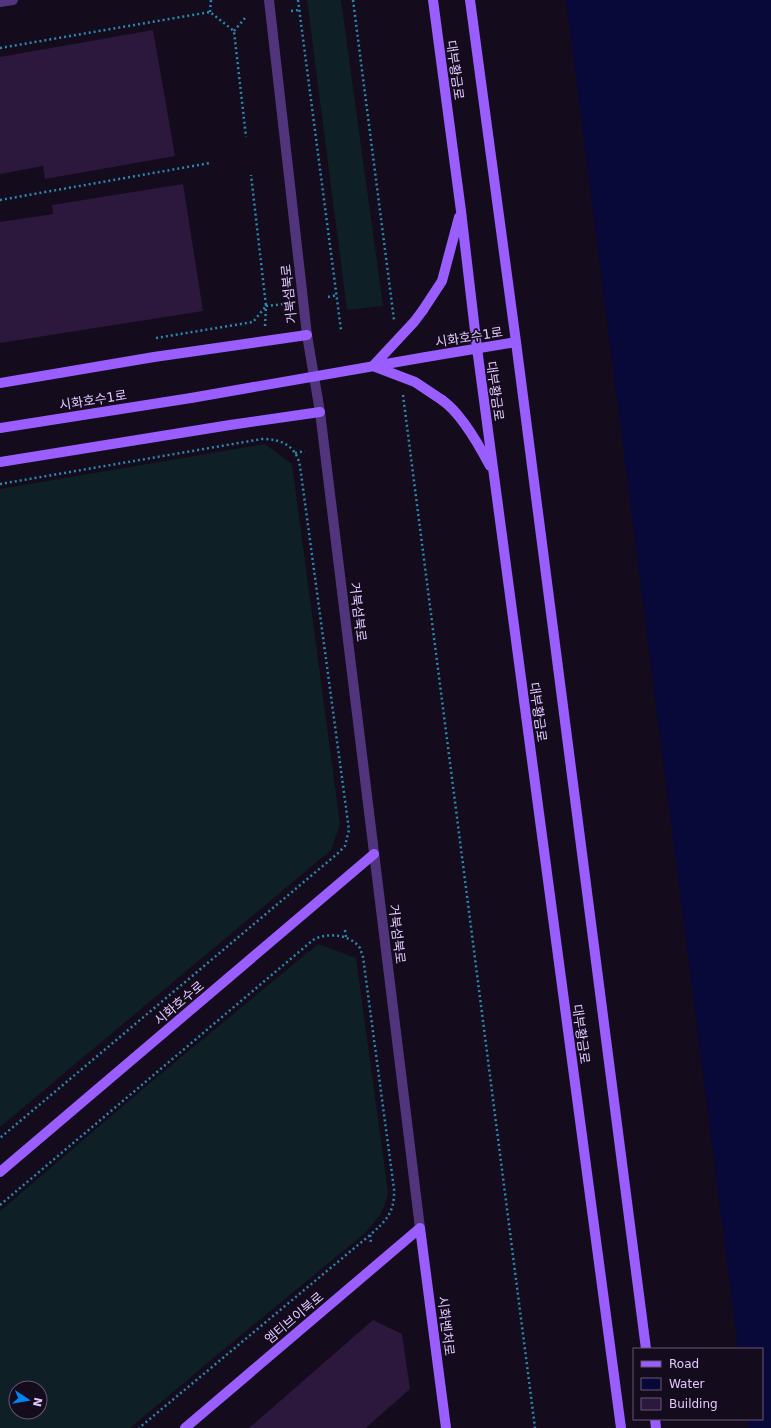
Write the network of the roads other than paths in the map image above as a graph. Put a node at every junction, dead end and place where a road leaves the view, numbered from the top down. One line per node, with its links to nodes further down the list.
1 (12, 0): 5 (street)
2 (268, 0): 7 (street, 거북섬북로)
3 (433, 0): 6 (main road, 대부황금로)
4 (470, 0): 8 (main road, 대부황금로)
5 (0, 2)
6 (461, 211): 9 (main road, 대부황금로); 10 (main road, bridge)
7 (307, 335): 11 (main road); 12 (street, 거북섬북로)
8 (516, 342): 9 (main road, 시화호수1로); 19 (main road, 대부황금로)
9 (476, 348): 10 (main road, 시화호수1로, bridge); 15 (main road, 대부황금로)
10 (373, 366): 13 (main road, 시화호수1로, bridge); 15 (main road, bridge)
11 (0, 383)
12 (320, 412): 14 (main road); 16 (street, 거북섬북로)
13 (0, 428)
14 (0, 462)
15 (493, 473): 22 (main road, 대부황금로)
16 (374, 854): 17 (main road, 시화호수로); 18 (street, 거북섬북로)
17 (0, 1172)
18 (420, 1228): 20 (main road, 엠티브이북로); 21 (main road, 시화벤처로)
19 (646, 1348)
20 (185, 1428)
21 (446, 1428)
22 (621, 1428)

